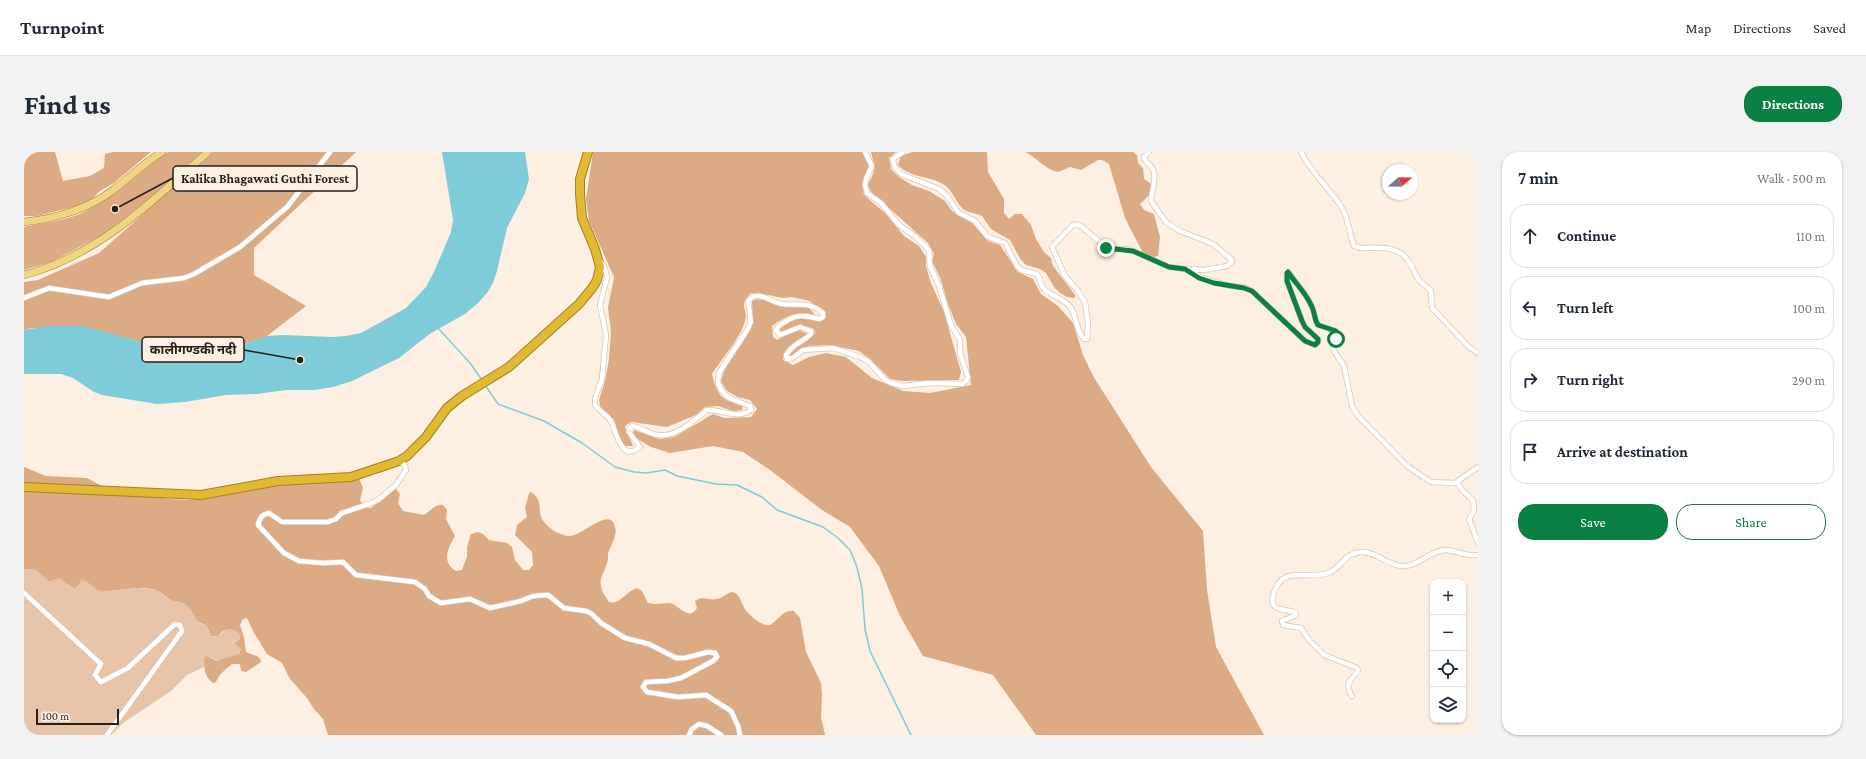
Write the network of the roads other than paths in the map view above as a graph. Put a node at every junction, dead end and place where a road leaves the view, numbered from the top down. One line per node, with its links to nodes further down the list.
1 (162, 152): 9 (main road)
2 (208, 152): 12 (main road)
3 (330, 152): 13 (street)
4 (588, 152): 10 (highway)
5 (865, 152): 10 (street)
6 (903, 152): 11 (street)
7 (1149, 152): 11 (street)
8 (1301, 152): 14 (street)
9 (24, 222)
10 (596, 258): 15 (highway)
11 (1185, 269): 17 (street)
12 (24, 275)
13 (24, 298)
14 (1478, 353)
15 (399, 461): 18 (highway); 26 (street)
16 (1478, 467): 17 (street)
17 (1457, 482): 19 (street)
18 (24, 487)
19 (1478, 543)
20 (1478, 555): 22 (street)
21 (24, 593): 23 (street)
22 (1352, 696)
23 (107, 735)
24 (689, 735): 25 (street)
25 (720, 735)
26 (740, 735)

